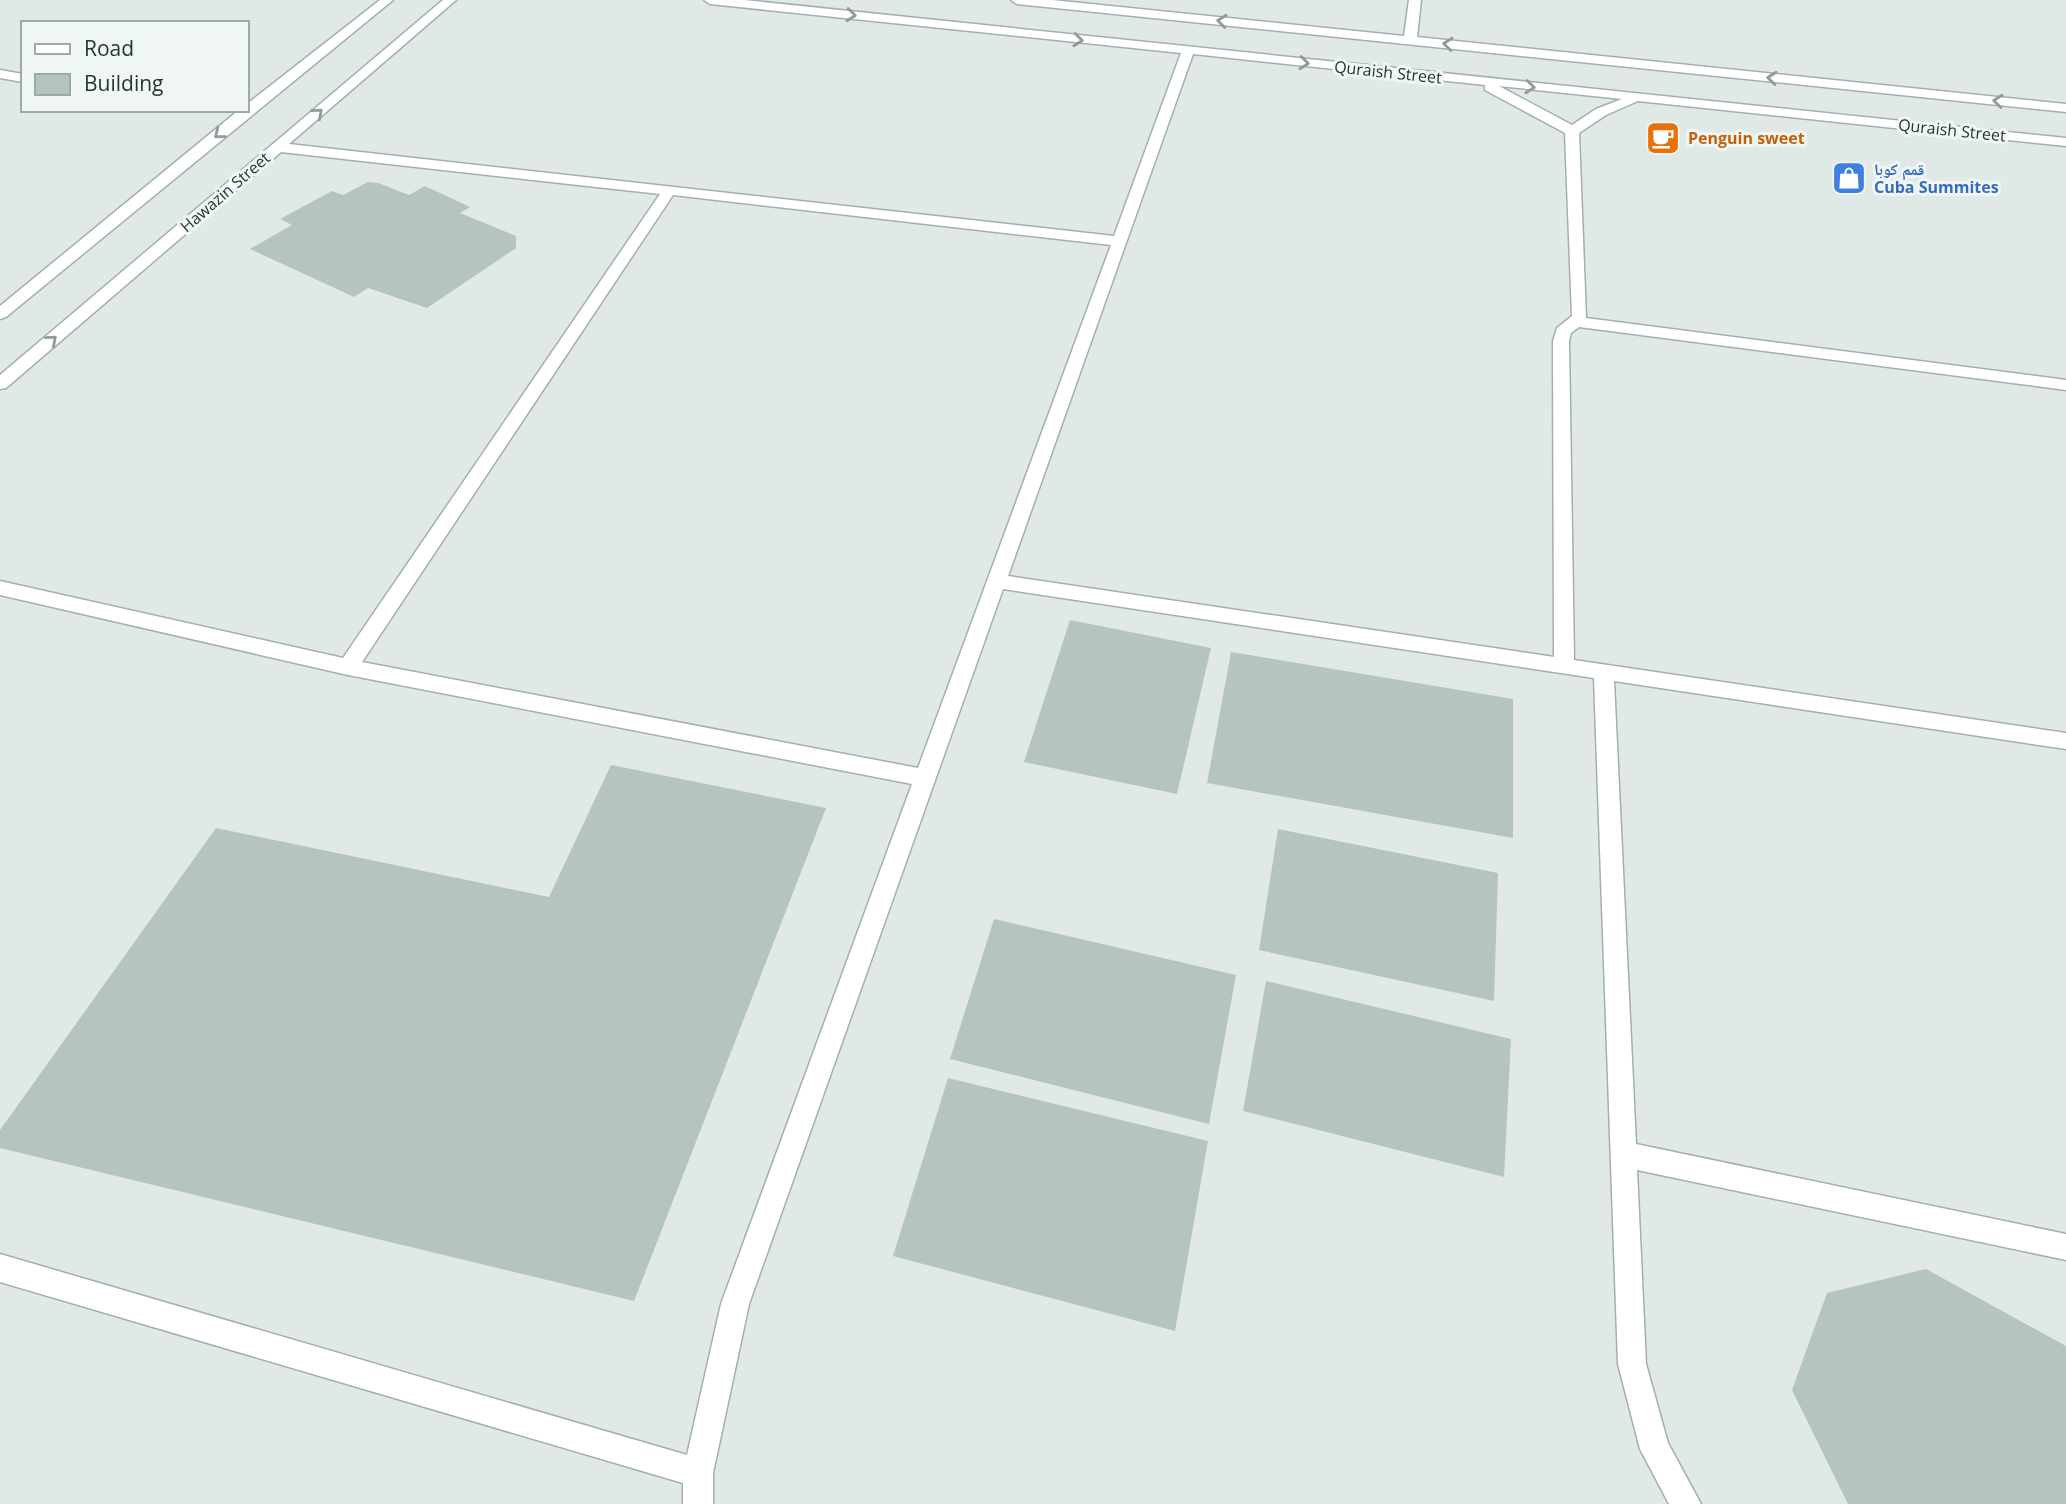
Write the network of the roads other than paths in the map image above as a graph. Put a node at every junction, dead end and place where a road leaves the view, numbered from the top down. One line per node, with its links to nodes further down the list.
1 (387, 0): 12 (street)
2 (450, 0): 17 (street, Hawazin Street, one-way to 2)
3 (710, 0): 7 (street, Quraish Street, one-way to 7)
4 (1017, 0): 6 (street, Quraish Street, one-way to 4)
5 (1415, 0): 6 (street)
6 (1410, 40): 13 (street, Quraish Street, one-way to 6)
7 (1188, 51): 10 (street, Quraish Street, one-way to 10); 19 (street)
8 (0, 74): 9 (street)
9 (21, 78)
10 (1478, 81): 11 (street, Quraish Street, one-way to 11); 15 (street)
11 (1638, 98): 15 (street); 16 (street, Quraish Street)
12 (248, 108)
13 (2066, 108)
14 (243, 112): 20 (street, one-way to 20)
15 (1572, 131): 21 (street)
16 (2066, 142)
17 (277, 148): 18 (street); 22 (street, Hawazin Street, one-way to 17)
18 (668, 191): 19 (street); 26 (street)
19 (1119, 242): 24 (street)
20 (0, 314)
21 (1576, 323): 23 (street); 27 (street)
22 (0, 384)
23 (2066, 385)
24 (998, 580): 27 (street); 30 (street)
25 (0, 588): 26 (street)
26 (348, 667): 30 (street)
27 (1564, 667): 28 (street)
28 (1604, 673): 29 (street); 31 (street)
29 (2066, 741)
30 (927, 779): 34 (street)
31 (1623, 1154): 32 (street); 36 (street)
32 (2066, 1247)
33 (0, 1268): 34 (street)
34 (698, 1474): 35 (street)
35 (698, 1504)
36 (1686, 1504)

